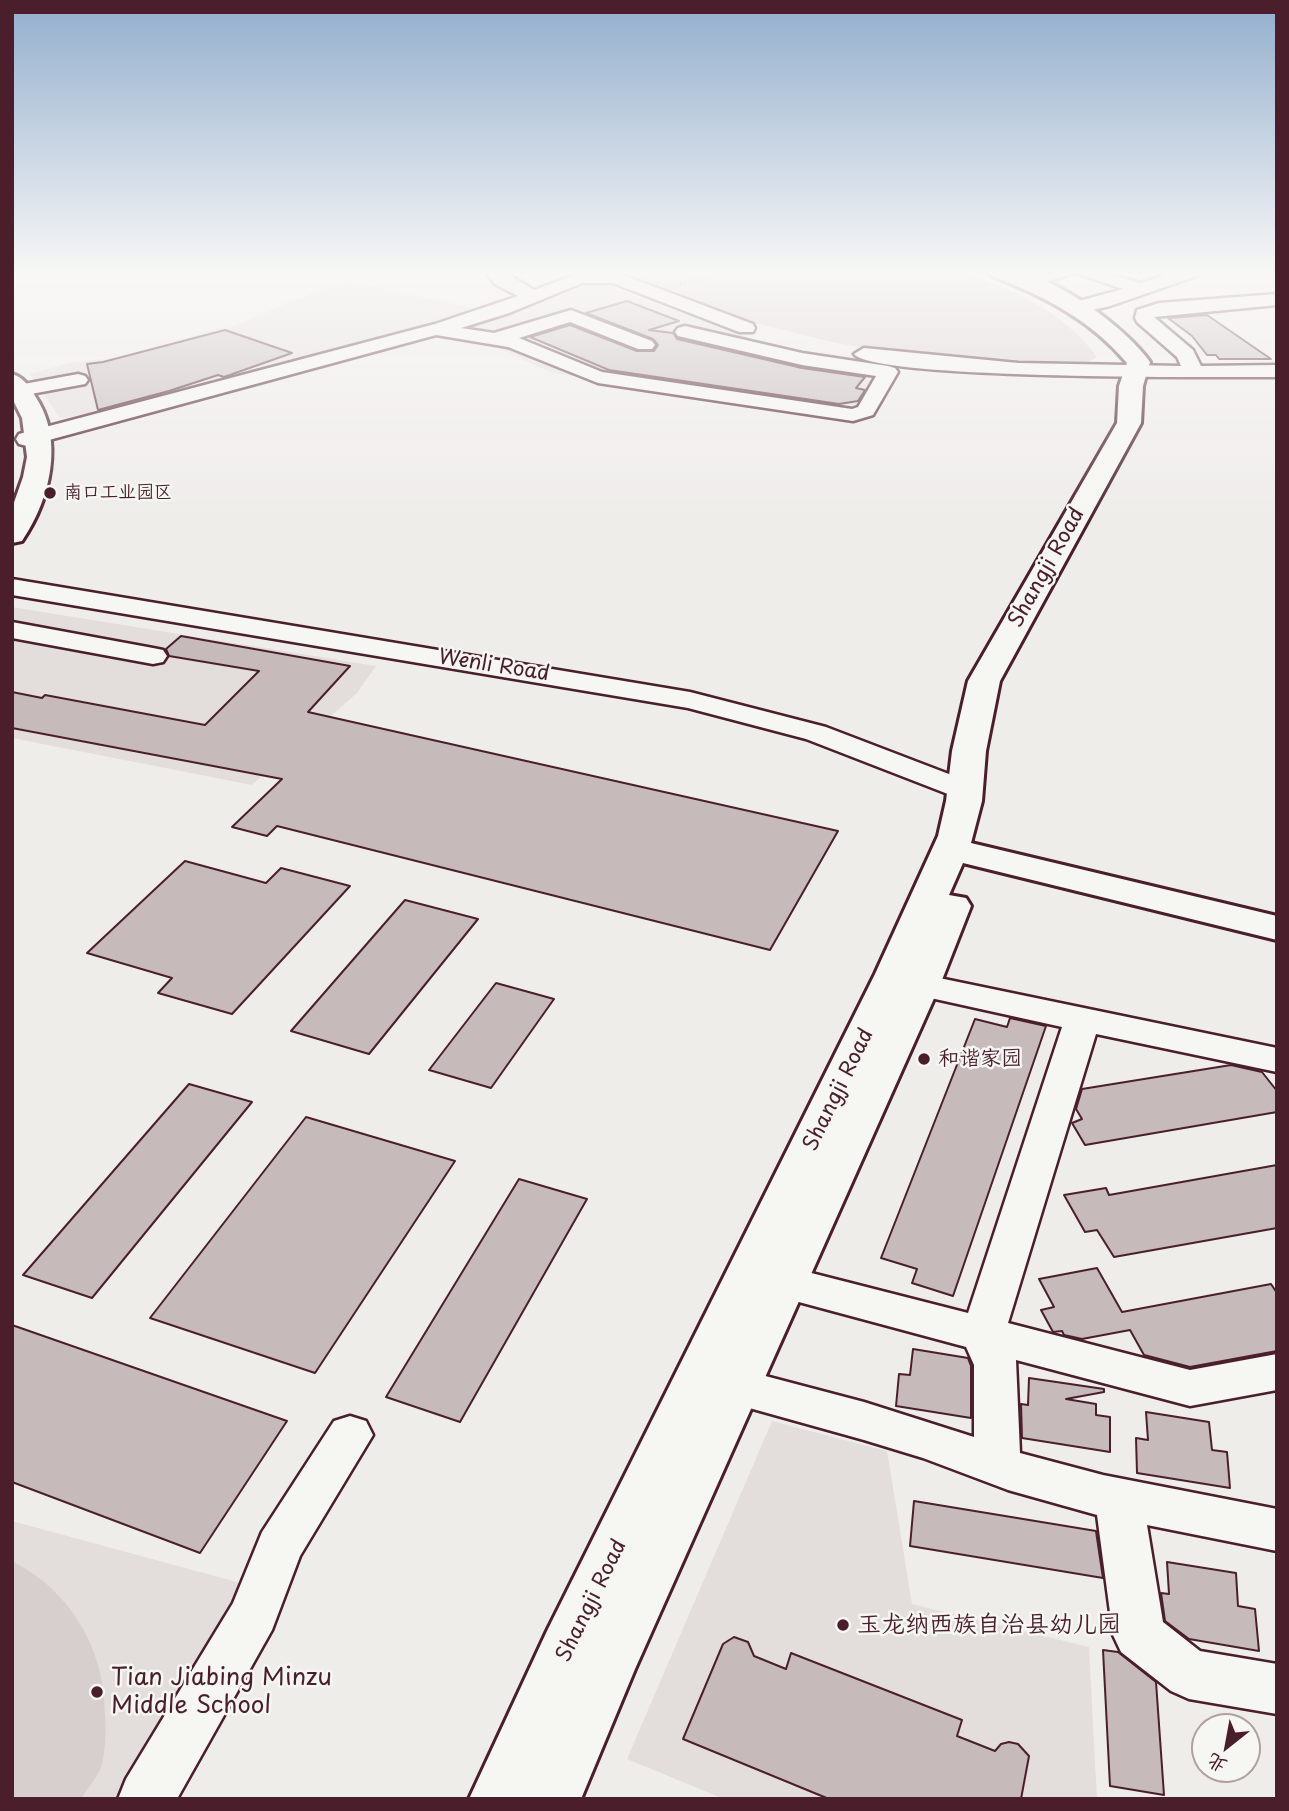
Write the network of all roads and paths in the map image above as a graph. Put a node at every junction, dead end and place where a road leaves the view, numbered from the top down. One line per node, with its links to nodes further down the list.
1 (340, 357): 16 (street)
2 (548, 357): 13 (street)
3 (625, 357): 13 (street)
4 (785, 357): 9 (street)
5 (854, 357): 9 (street)
6 (1120, 357): 11 (main road, Shangji Road)
7 (1134, 357): 11 (main road, Shangji Road)
8 (1187, 357): 12 (street)
9 (883, 364): 11 (street); 13 (street)
10 (1277, 371): 12 (street)
11 (1134, 372): 12 (street); 22 (main road, Shangji Road); 23 (main road, Shangji Road)
12 (1194, 372)
13 (598, 377)
14 (78, 380): 15 (street)
15 (15, 390): 16 (main road)
16 (26, 442): 17 (main road); 18 (main road)
17 (12, 510)
18 (12, 535)
19 (12, 587): 22 (street, Wenli Road)
20 (12, 630): 21 (street)
21 (153, 656)
22 (964, 790): 23 (main road, Shangji Road)
23 (964, 848): 24 (main road); 25 (main road); 26 (main road, Shangji Road); 39 (main road, Shangji Road)
24 (1277, 918)
25 (1277, 928)
26 (920, 985): 27 (street); 29 (main road, Shangji Road)
27 (1083, 1019): 28 (street); 30 (street)
28 (1277, 1060)
29 (784, 1282): 30 (street); 32 (main road, Shangji Road)
30 (983, 1334): 31 (street); 34 (street)
31 (1277, 1372)
32 (735, 1386): 34 (street); 40 (main road, Shangji Road)
33 (350, 1435): 38 (street)
34 (997, 1466): 35 (street)
35 (1119, 1500): 36 (street); 37 (street)
36 (1277, 1530)
37 (1277, 1689)
38 (146, 1799)
39 (501, 1799)
40 (549, 1799)

